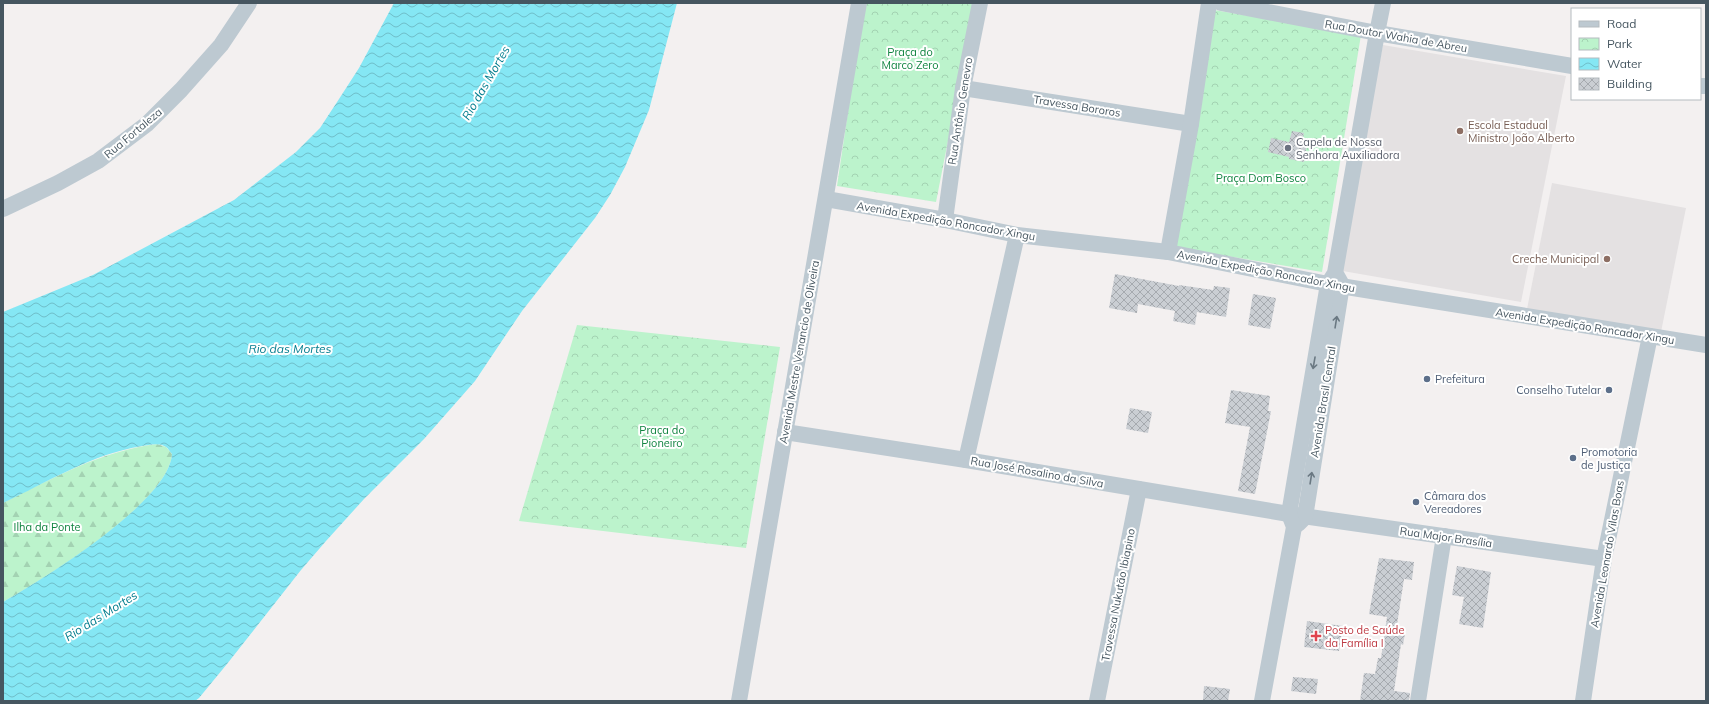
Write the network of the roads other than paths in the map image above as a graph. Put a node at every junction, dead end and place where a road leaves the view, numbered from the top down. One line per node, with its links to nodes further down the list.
1 (249, 3): 12 (street, Rua Fortaleza)
2 (859, 3): 11 (street, Avenida Mestre Venancio de Oliveira)
3 (980, 3): 9 (street, Rua Antônio Genevro)
4 (1209, 3): 10 (street)
5 (1221, 3): 7 (street, Rua Doutor Wahia de Abreu)
6 (1383, 3): 7 (street, Avenida Brasil Central)
7 (1377, 33): 8 (street, Rua Doutor Wahia de Abreu); 16 (street, Avenida Brasil Central)
8 (1571, 66)
9 (963, 88): 10 (street, Travessa Bororos); 13 (street, Rua Antônio Genevro)
10 (1191, 124): 15 (street)
11 (826, 199): 13 (street, Avenida Expedição Roncador Xingu); 19 (street, Avenida Mestre Venancio de Oliveira)
12 (3, 210)
13 (945, 220): 14 (street, Avenida Expedição Roncador Xingu)
14 (1017, 235): 15 (street, Avenida Expedição Roncador Xingu); 20 (street)
15 (1168, 252): 16 (street, Avenida Expedição Roncador Xingu)
16 (1335, 281): 17 (street, Avenida Expedição Roncador Xingu); 22 (street, Avenida Brasil Central)
17 (1650, 336): 18 (street, Avenida Expedição Roncador Xingu); 24 (street, Avenida Leonardo Vilas Boas)
18 (1706, 345)
19 (785, 432): 20 (street, Rua José Rosalino da Silva); 25 (street, Avenida Mestre Venancio de Oliveira)
20 (966, 460): 21 (street, Rua José Rosalino da Silva)
21 (1139, 489): 22 (street, Rua José Rosalino da Silva); 26 (street, Travessa Nukutão Ibiapino)
22 (1296, 520): 23 (street, Rua Major Brasília); 27 (street, Avenida Brasil Central)
23 (1444, 536): 24 (street, Rua Major Brasília); 28 (street)
24 (1604, 559): 29 (street, Avenida Leonardo Vilas Boas)
25 (739, 701)
26 (1097, 701)
27 (1262, 701)
28 (1418, 701)
29 (1583, 701)

